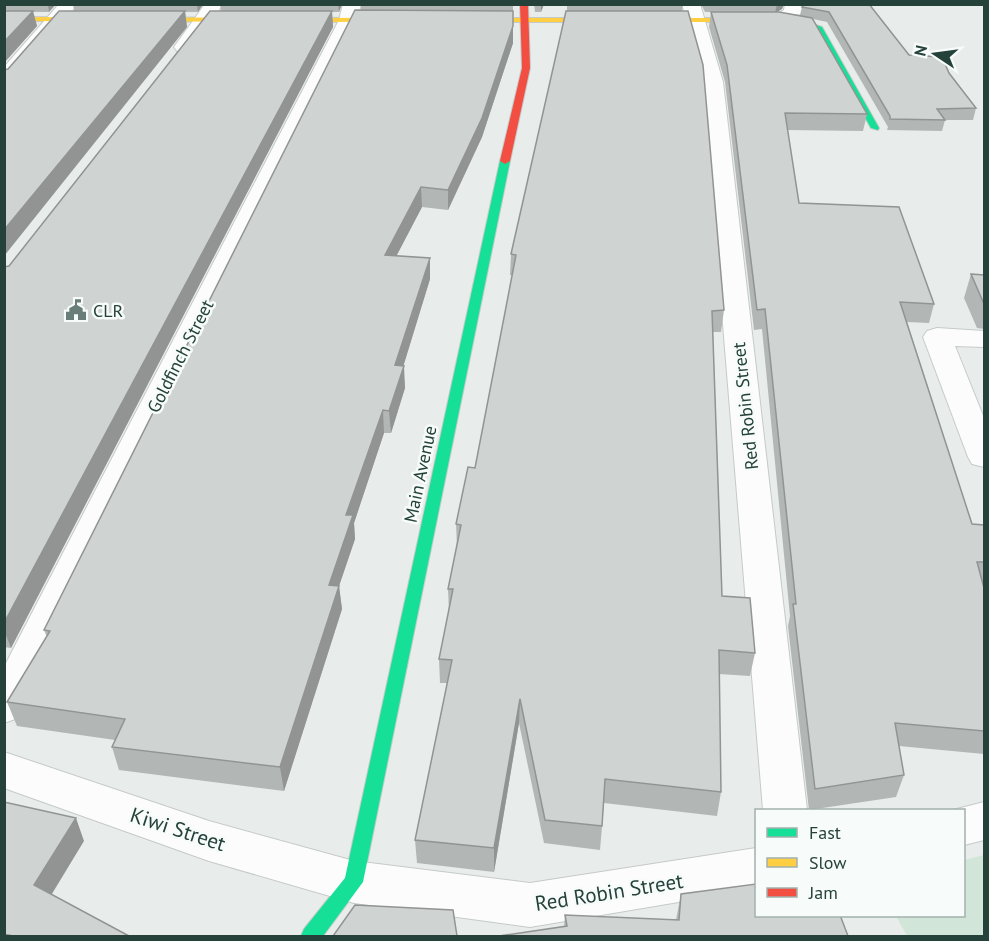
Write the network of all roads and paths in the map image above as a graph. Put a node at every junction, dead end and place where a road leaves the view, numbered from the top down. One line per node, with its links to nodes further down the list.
1 (524, 4): 10 (street, Main Avenue)
2 (794, 4): 11 (street)
3 (64, 12): 4 (street); 7 (street); 13 (street)
4 (210, 12): 5 (street); 12 (street)
5 (350, 12): 8 (street); 17 (street, Goldfinch Street)
6 (694, 12): 10 (street); 11 (street); 19 (street, Red Robin Street)
7 (4, 19)
8 (407, 20)
9 (490, 20): 10 (street)
10 (525, 20): 23 (street, Main Avenue)
11 (777, 20): 14 (street)
12 (170, 66)
13 (8, 74)
14 (875, 128)
15 (984, 339): 16 (street)
16 (984, 457)
17 (4, 707)
18 (4, 770): 23 (street, Kiwi Street)
19 (785, 809)
20 (984, 821): 21 (street)
21 (965, 826)
22 (755, 869): 23 (street, Red Robin Street)
23 (354, 882): 24 (street, Main Avenue)
24 (311, 936)

